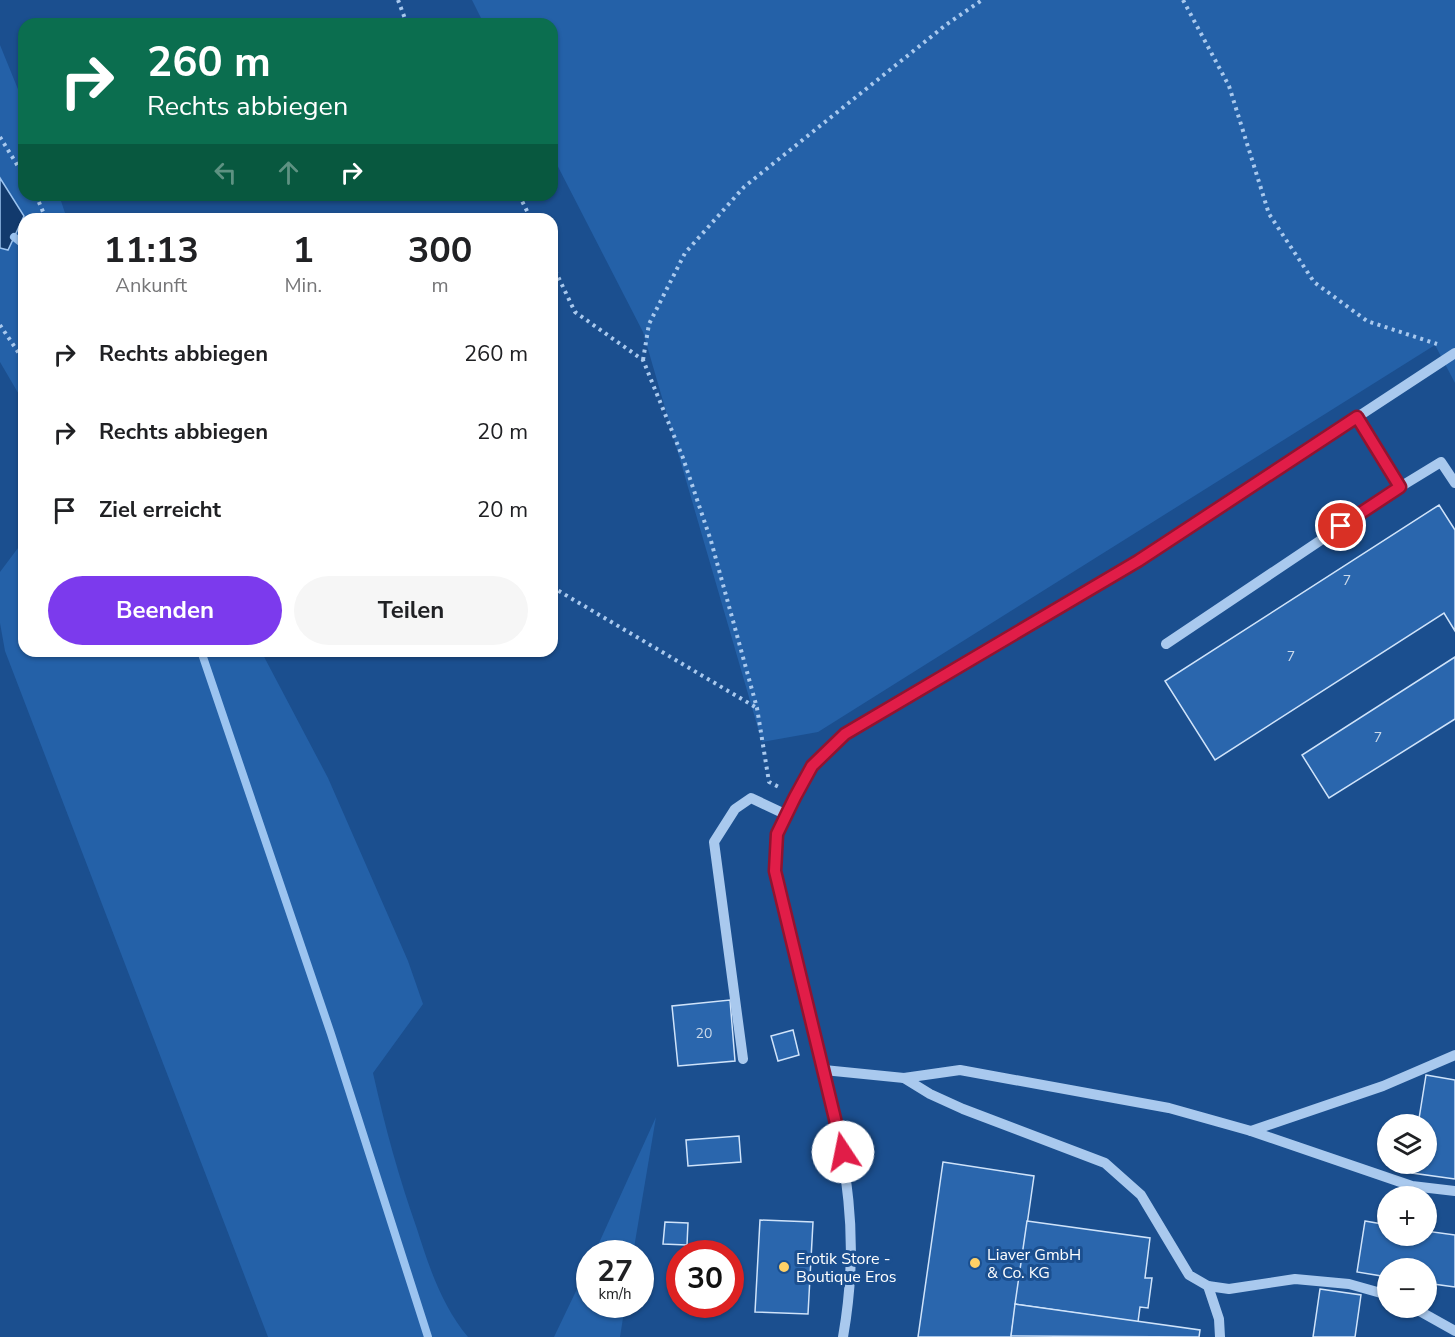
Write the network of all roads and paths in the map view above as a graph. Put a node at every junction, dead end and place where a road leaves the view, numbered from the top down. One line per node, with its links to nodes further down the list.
1 (398, 0): 4 (path)
2 (982, 0): 12 (path)
3 (1183, 0): 9 (path)
4 (405, 18)
5 (0, 137): 6 (path)
6 (18, 166)
7 (558, 277): 12 (path)
8 (0, 325): 10 (path)
9 (1444, 346)
10 (18, 352)
11 (1455, 353): 13 (street)
12 (643, 360): 18 (path)
13 (1357, 417): 15 (street); 19 (street)
14 (1455, 483): 15 (street)
15 (1400, 487): 17 (street)
16 (558, 591): 18 (path)
17 (1166, 644)
18 (757, 708): 19 (path)
19 (795, 797): 20 (street)
20 (787, 815): 22 (street); 23 (street)
21 (1455, 1055): 25 (street)
22 (743, 1059)
23 (824, 1070): 24 (street); 31 (street)
24 (904, 1078): 25 (street); 27 (street)
25 (1251, 1131): 26 (street)
26 (1455, 1191)
27 (1208, 1286): 28 (street); 32 (street)
28 (1377, 1292)
29 (1432, 1318): 30 (street)
30 (1455, 1331)
31 (843, 1337)
32 (1220, 1337)

